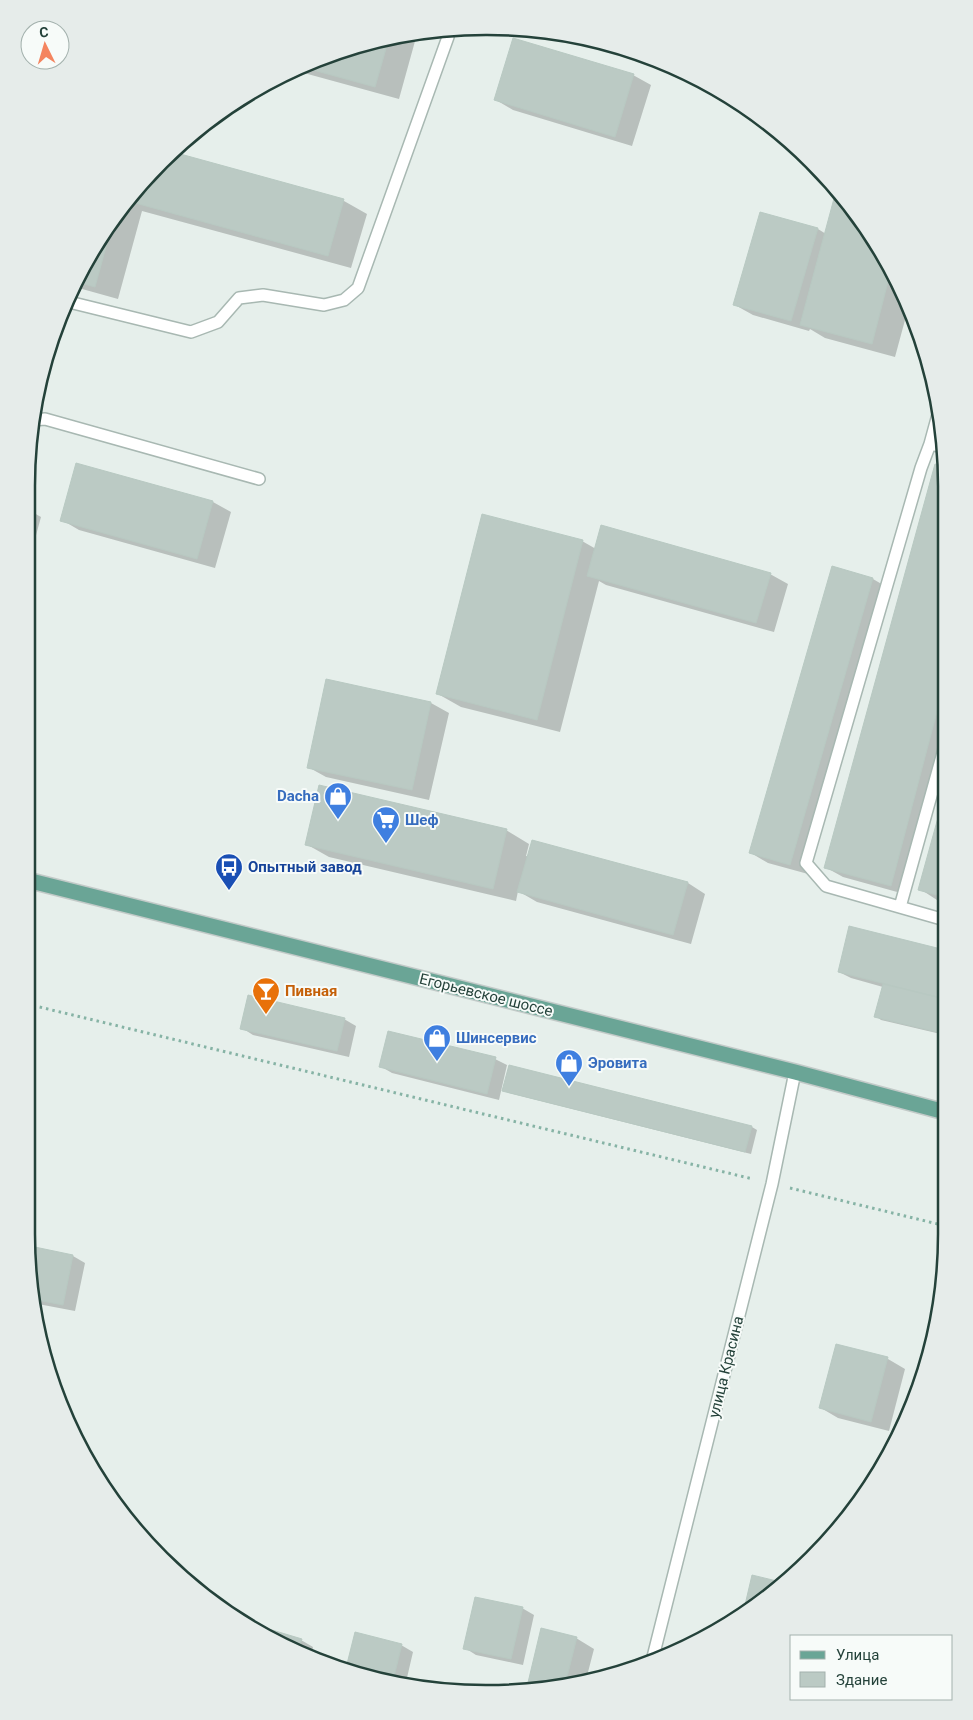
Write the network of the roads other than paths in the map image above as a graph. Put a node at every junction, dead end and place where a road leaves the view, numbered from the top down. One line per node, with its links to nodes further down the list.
1 (448, 37): 2 (lane)
2 (74, 303)
3 (40, 419): 7 (lane)
4 (934, 429): 5 (lane)
5 (930, 444): 6 (lane); 10 (lane)
6 (936, 445)
7 (259, 479)
8 (938, 771): 10 (lane)
9 (35, 882): 12 (main road, Егорьевское шоссе)
10 (900, 908): 11 (lane)
11 (938, 918)
12 (795, 1072): 13 (main road, Егорьевское шоссе); 14 (lane, улица Красина)
13 (938, 1110)
14 (654, 1653)

